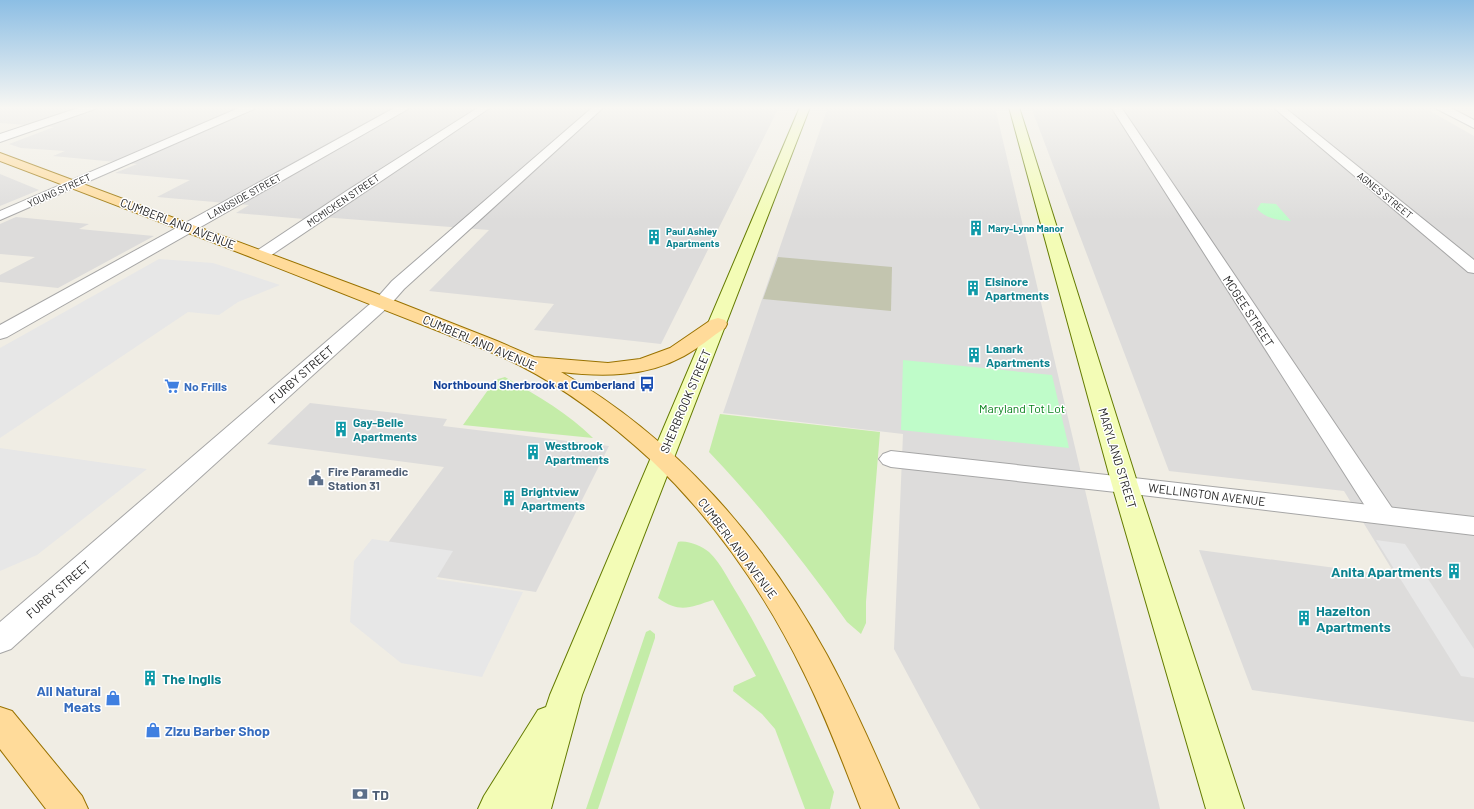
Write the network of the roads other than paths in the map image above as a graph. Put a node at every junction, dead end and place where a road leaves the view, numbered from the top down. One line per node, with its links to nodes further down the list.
1 (163, 145): 10 (street, YOUNG STREET)
2 (337, 145): 12 (street, LANGSIDE STREET)
3 (428, 145): 13 (street, MCMICKEN STREET)
4 (556, 145): 15 (street, FURBY STREET)
5 (790, 145): 16 (main road, SHERBROOK STREET)
6 (1025, 145): 21 (main road, MARYLAND STREET)
7 (1141, 145): 22 (street, MCGEE STREET)
8 (1324, 145): 14 (street, AGNES STREET)
9 (0, 157): 10 (main road, CUMBERLAND AVENUE)
10 (72, 184): 11 (street, YOUNG STREET); 12 (main road, CUMBERLAND AVENUE)
11 (0, 216)
12 (190, 227): 13 (main road, CUMBERLAND AVENUE); 17 (street, LANGSIDE STREET)
13 (261, 255): 15 (main road, CUMBERLAND AVENUE)
14 (1474, 268)
15 (382, 302): 18 (main road, CUMBERLAND AVENUE); 24 (street, FURBY STREET)
16 (718, 324): 18 (main road); 19 (main road, SHERBROOK STREET)
17 (0, 333)
18 (526, 360): 19 (main road, CUMBERLAND AVENUE)
19 (661, 458): 25 (main road, SHERBROOK STREET); 30 (main road, CUMBERLAND AVENUE)
20 (891, 459): 21 (street, WELLINGTON AVENUE)
21 (1126, 485): 22 (street, WELLINGTON AVENUE); 31 (main road, MARYLAND STREET)
22 (1383, 514): 23 (street, WELLINGTON AVENUE)
23 (1474, 526)
24 (0, 640)
25 (566, 694): 28 (main road, SHERBROOK STREET); 29 (main road, SHERBROOK STREET)
26 (0, 722): 27 (main road)
27 (69, 809)
28 (497, 809)
29 (532, 809)
30 (880, 809)
31 (1224, 809)

